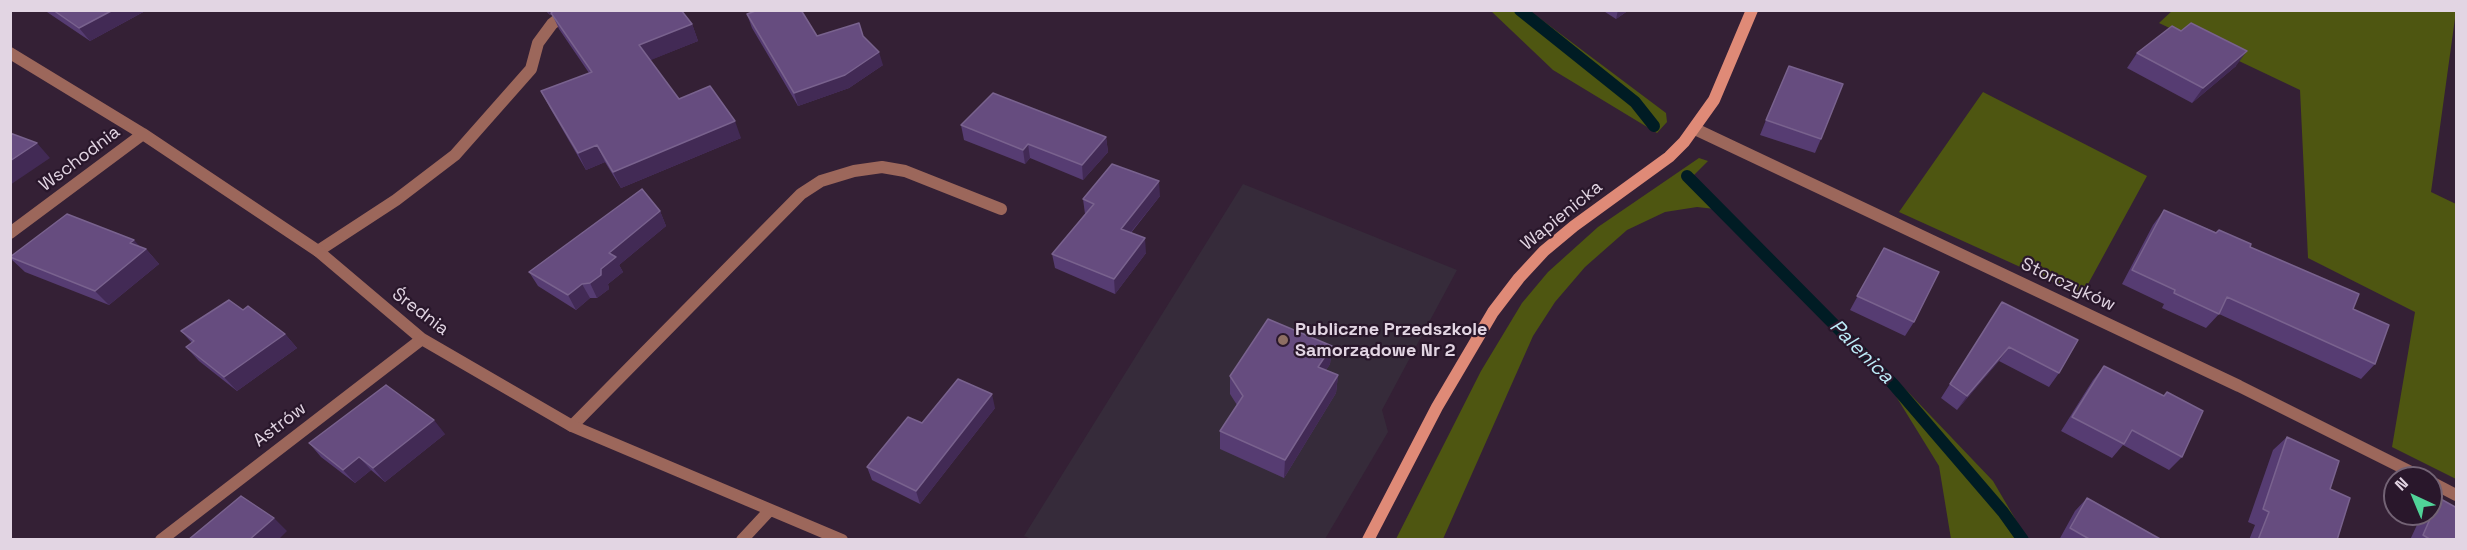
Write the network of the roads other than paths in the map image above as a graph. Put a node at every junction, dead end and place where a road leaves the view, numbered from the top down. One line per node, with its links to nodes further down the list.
1 (570, 10): 8 (street)
2 (1752, 10): 4 (street, Wapienicka)
3 (10, 53): 5 (street, Średnia)
4 (1695, 129): 11 (street, Storczyków); 18 (street, Wapienicka)
5 (143, 134): 7 (street, Wschodnia); 8 (street, Średnia)
6 (1001, 209): 10 (street)
7 (10, 233)
8 (318, 251): 9 (street, Średnia)
9 (422, 339): 10 (street, Średnia); 15 (street, Astrów)
10 (572, 426): 14 (street, Średnia)
11 (2399, 466)
12 (2443, 488): 13 (street)
13 (2457, 495)
14 (769, 511): 16 (street); 17 (street, Średnia)
15 (161, 540)
16 (742, 540)
17 (842, 540)
18 (1368, 540)

